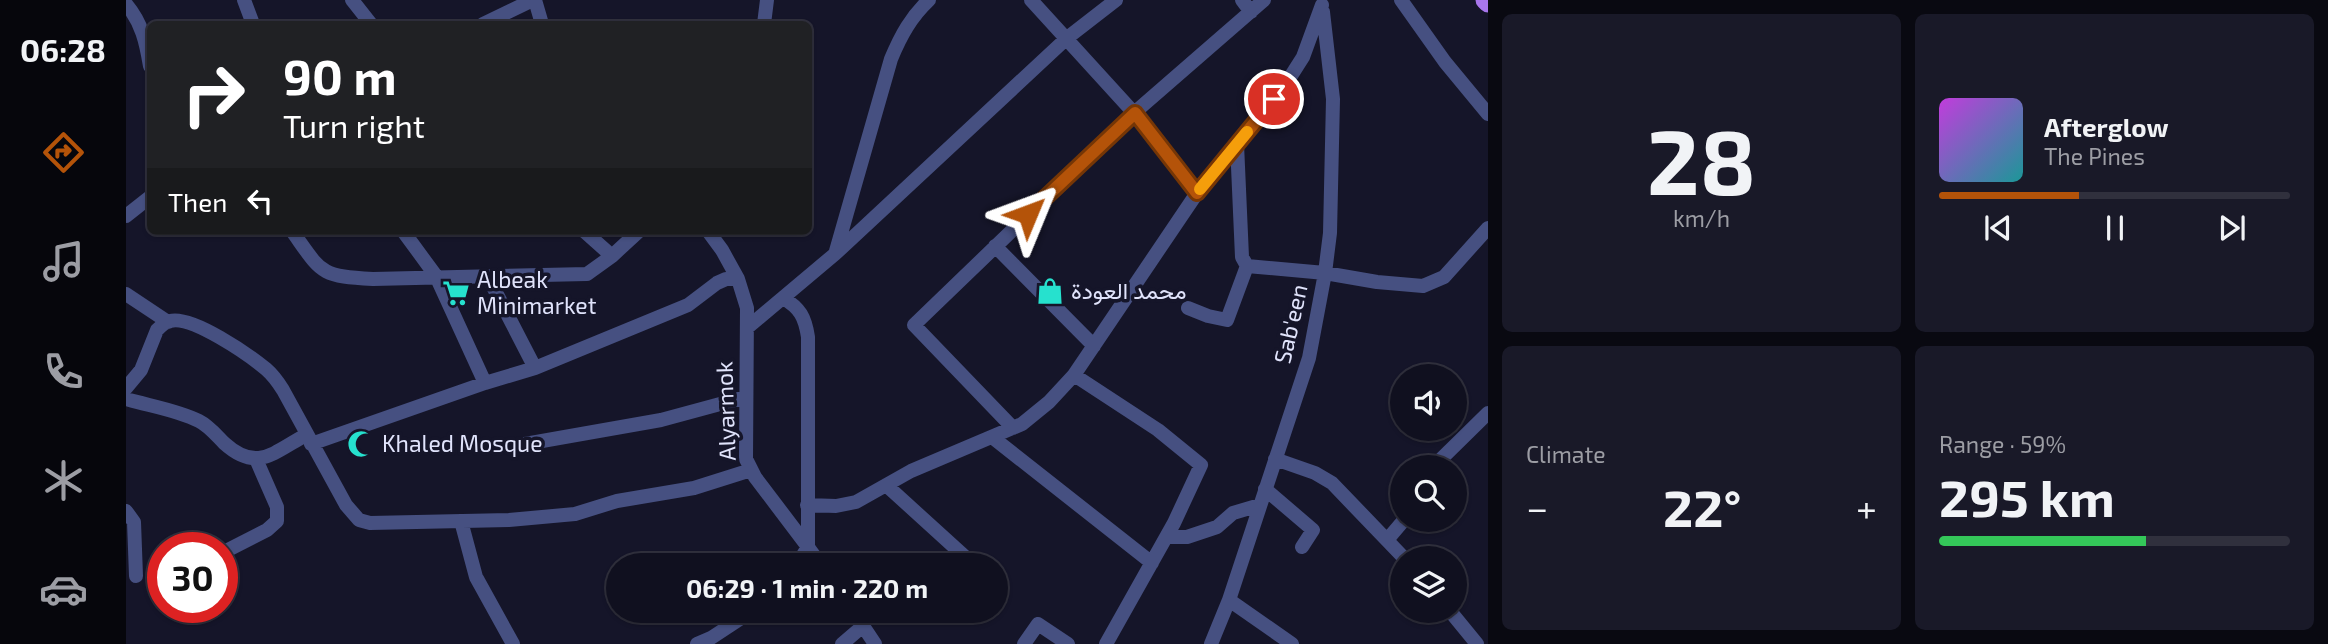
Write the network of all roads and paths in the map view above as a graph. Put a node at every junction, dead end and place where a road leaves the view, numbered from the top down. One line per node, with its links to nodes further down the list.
1 (244, 0): 13 (street)
2 (352, 0): 14 (street)
3 (534, 0): 15 (street); 16 (street)
4 (929, 0): 33 (street)
5 (1031, 0): 18 (street)
6 (1116, 0): 18 (street)
7 (1264, 0): 12 (street)
8 (1401, 0): 21 (street)
9 (765, 1): 17 (street)
10 (1321, 3): 22 (street); 36 (street, Sab'een)
11 (126, 4): 19 (street)
12 (1246, 6): 20 (street)
13 (252, 21)
14 (369, 21)
15 (489, 21)
16 (541, 21)
17 (764, 21)
18 (1066, 38): 20 (street); 33 (street)
19 (147, 45)
20 (1135, 113): 23 (street); 32 (street)
21 (1488, 114)
22 (1237, 144): 23 (street); 35 (street)
23 (1197, 193): 45 (street)
24 (147, 199): 25 (street)
25 (126, 216)
26 (1488, 229): 36 (street)
27 (295, 235): 37 (street)
28 (406, 235): 37 (street)
29 (588, 235): 34 (street)
30 (635, 235): 34 (street)
31 (711, 235): 39 (street, Alyarmok)
32 (995, 246): 45 (street); 53 (street)
33 (835, 254): 41 (street)
34 (612, 256): 38 (street)
35 (1247, 265): 36 (street); 42 (street)
36 (1325, 273): 59 (street, Sab'een)
37 (436, 276): 38 (street); 48 (street)
38 (488, 276): 46 (street)
39 (738, 279): 44 (street, Alyarmok); 46 (street)
40 (126, 294): 43 (street)
41 (783, 298): 44 (street); 63 (street)
42 (1188, 307)
43 (168, 322): 49 (street); 55 (street)
44 (747, 328): 50 (street, Alyarmok)
45 (1094, 346): 47 (street)
46 (535, 368): 48 (street)
47 (1074, 375): 53 (street); 68 (street)
48 (485, 383): 55 (street)
49 (126, 387)
50 (746, 397): 56 (street); 60 (street, Alyarmok)
51 (126, 399): 58 (street)
52 (1488, 413): 57 (street)
53 (1013, 428): 54 (street)
54 (992, 437): 61 (street); 77 (street)
55 (308, 439): 58 (street); 66 (street)
56 (525, 444)
57 (1445, 455)
58 (256, 459): 70 (street)
59 (1275, 459): 62 (street, Sab'een); 69 (street)
60 (751, 470): 66 (street); 72 (street, Alyarmok)
61 (886, 485): 63 (street); 76 (street)
62 (1265, 489): 64 (street, Sab'een); 73 (street)
63 (807, 505): 72 (street)
64 (1260, 505): 68 (street); 79 (street, Sab'een)
65 (126, 510): 78 (street)
66 (461, 521): 84 (street)
67 (1394, 532): 69 (street)
68 (1167, 537): 77 (street)
69 (1387, 540): 71 (street)
70 (238, 545)
71 (1393, 546)
72 (808, 547): 74 (street); 75 (street, Alyarmok)
73 (1302, 547)
74 (804, 553)
75 (812, 553)
76 (961, 553)
77 (1152, 563): 90 (street)
78 (136, 576)
79 (1229, 600): 91 (street, Sab'een); 92 (street)
80 (734, 623): 85 (street)
81 (861, 623): 83 (street)
82 (1460, 623): 93 (street)
83 (863, 626): 86 (street); 87 (street)
84 (513, 644)
85 (697, 644)
86 (842, 644)
87 (875, 644)
88 (1024, 644): 89 (street)
89 (1068, 644)
90 (1106, 644)
91 (1211, 644)
92 (1292, 644)
93 (1477, 644)

